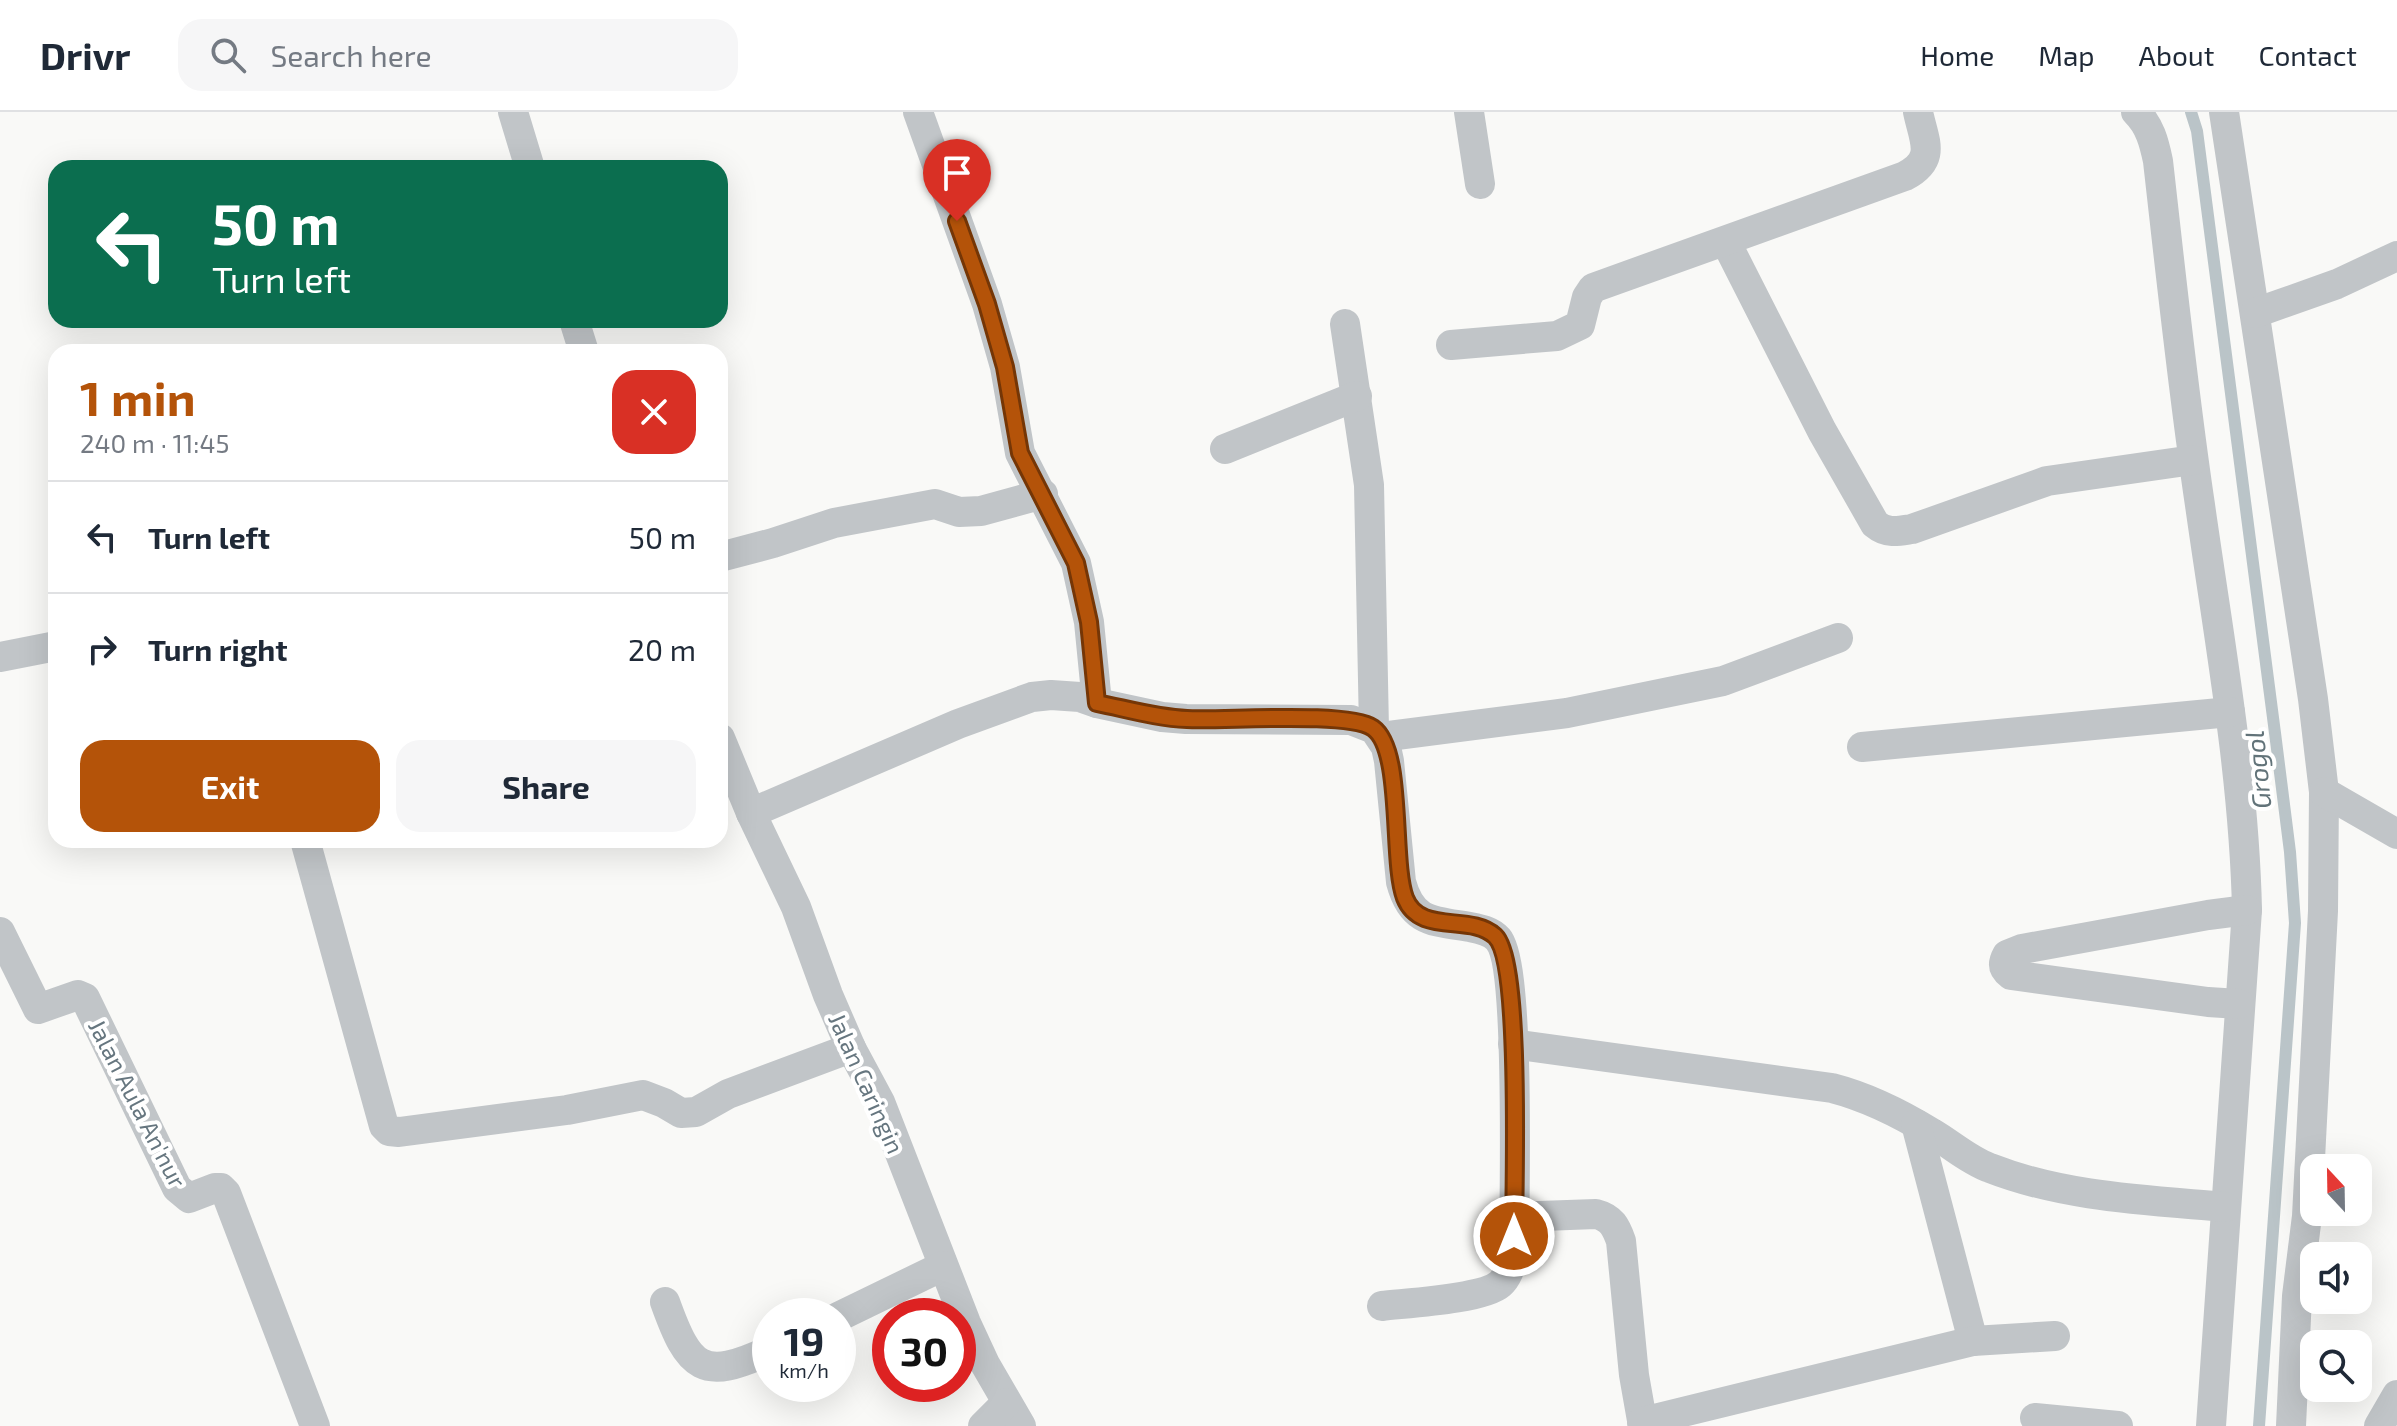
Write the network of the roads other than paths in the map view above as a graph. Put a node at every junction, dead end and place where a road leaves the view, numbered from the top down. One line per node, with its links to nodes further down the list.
1 (513, 112): 7 (street)
2 (918, 112): 17 (street)
3 (1469, 112): 8 (street)
4 (1918, 112): 9 (street)
5 (2136, 112): 16 (street)
6 (2224, 112): 11 (street)
7 (528, 160)
8 (1480, 184)
9 (1726, 242): 13 (street); 16 (street)
10 (2397, 256): 11 (street)
11 (2255, 313): 27 (street)
12 (1345, 324): 14 (street)
13 (1451, 345)
14 (1357, 396): 15 (street); 24 (street)
15 (1225, 449)
16 (2193, 460): 23 (street)
17 (1043, 494): 18 (street); 22 (street)
18 (728, 555)
19 (1838, 638): 24 (street)
20 (48, 648): 21 (street)
21 (0, 657)
22 (1097, 703): 24 (street); 28 (street)
23 (2230, 712): 25 (street); 31 (street)
24 (1378, 733): 34 (street)
25 (1862, 747)
26 (728, 757): 28 (street, Jalan Caringin)
27 (2324, 792): 29 (street); 54 (street)
28 (751, 813): 35 (street, Jalan Caringin)
29 (2397, 834)
30 (307, 848): 35 (street)
31 (2247, 910): 33 (street); 33 (street)
32 (0, 932): 50 (street, Jalan Aula An'nur)
33 (2239, 1004): 37 (street)
34 (1513, 1044): 36 (street); 38 (street)
35 (851, 1048): 39 (street, Jalan Caringin)
36 (1916, 1124): 37 (street); 44 (street)
37 (2225, 1207): 53 (street)
38 (1514, 1217): 41 (street); 49 (street)
39 (943, 1266): 42 (street); 47 (street, Jalan Caringin)
40 (665, 1302): 45 (street)
41 (1382, 1306)
42 (856, 1308)
43 (2055, 1336): 44 (street)
44 (1973, 1341): 49 (street)
45 (752, 1357)
46 (2397, 1395): 55 (street)
47 (1014, 1414): 51 (street)
48 (2035, 1418): 52 (street)
49 (1643, 1424)
50 (315, 1426)
51 (983, 1426)
52 (2118, 1426)
53 (2211, 1426)
54 (2291, 1426)
55 (2379, 1426)

